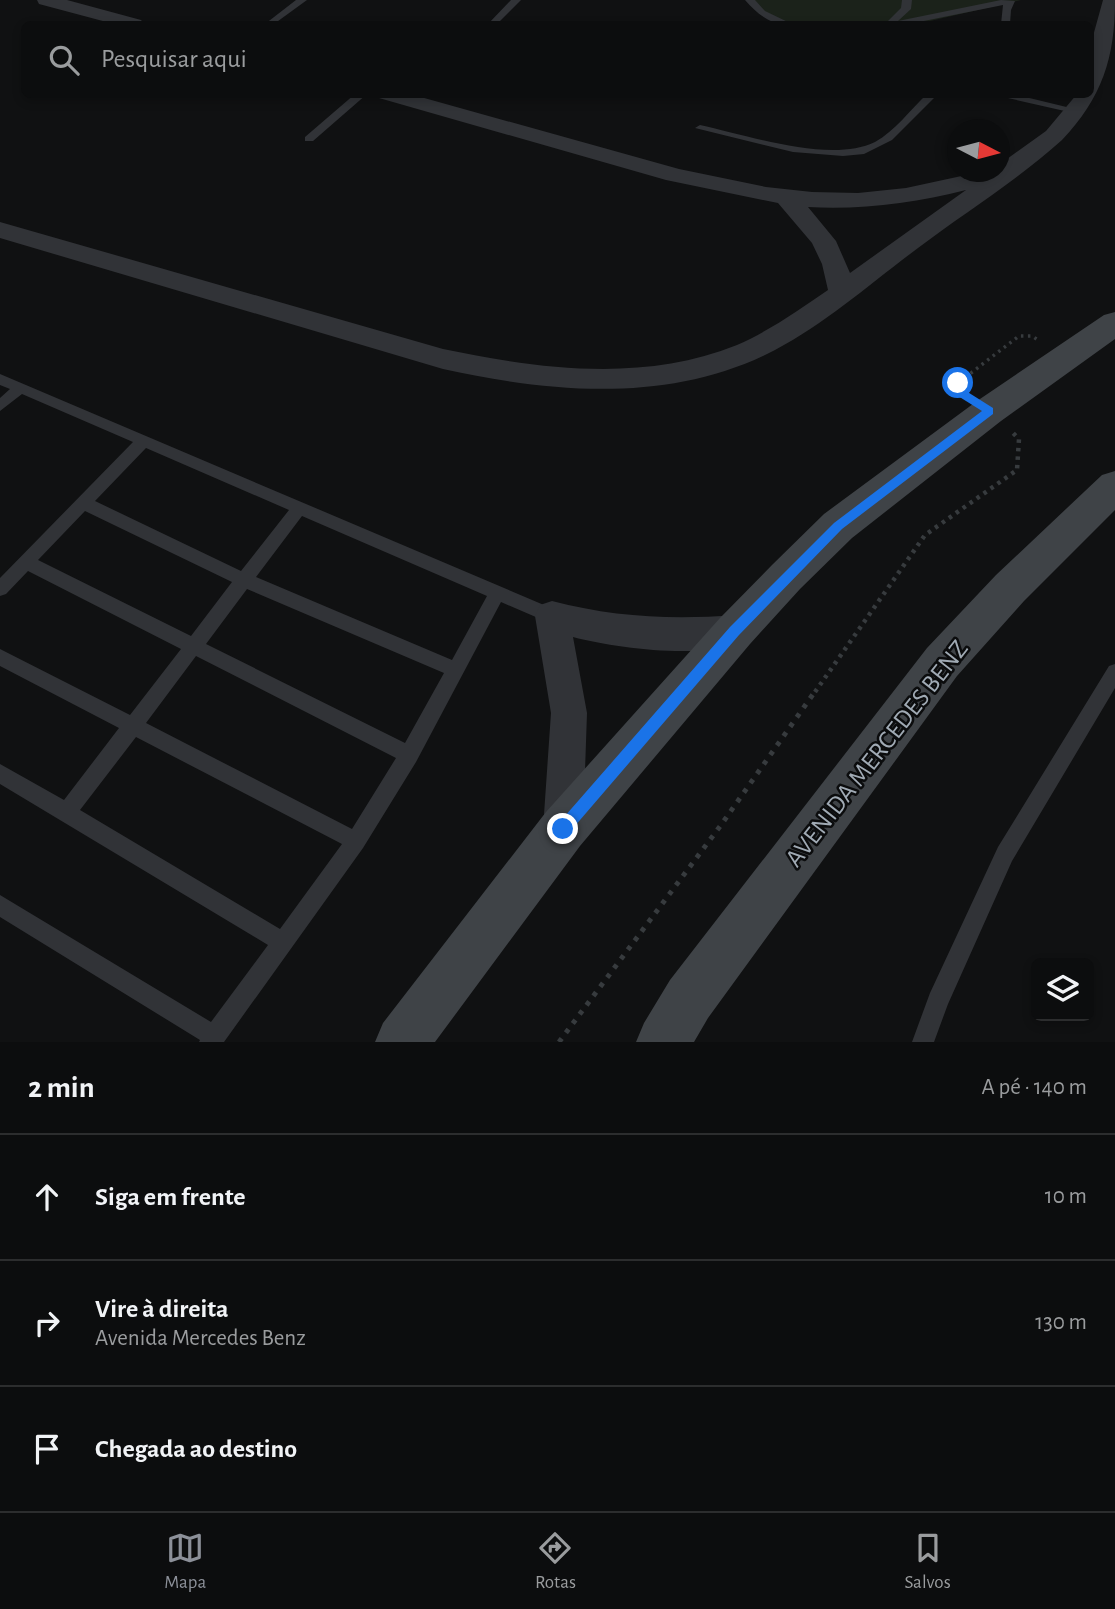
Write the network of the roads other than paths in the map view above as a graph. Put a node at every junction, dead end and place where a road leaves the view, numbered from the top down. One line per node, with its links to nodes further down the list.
1 (46, 0): 8 (street)
2 (302, 0): 9 (lane)
3 (516, 0): 10 (lane)
4 (750, 0): 11 (lane)
5 (907, 0): 12 (lane)
6 (1010, 0): 13 (lane); 14 (lane)
7 (1112, 0): 15 (street)
8 (123, 21)
9 (273, 21)
10 (495, 21)
11 (780, 21)
12 (892, 21)
13 (911, 21)
14 (1006, 21)
15 (1094, 73)
16 (357, 98): 22 (lane)
17 (417, 98): 24 (street)
18 (929, 98): 21 (lane)
19 (1034, 98): 20 (lane)
20 (1083, 103): 23 (street)
21 (700, 128)
22 (309, 139)
23 (1011, 168): 24 (street); 26 (street)
24 (788, 199): 26 (street)
25 (0, 230): 26 (street)
26 (841, 293)
27 (1115, 323): 40 (main road)
28 (0, 379): 29 (lane)
29 (20, 388): 30 (lane); 31 (lane)
30 (0, 406)
31 (143, 441): 33 (lane); 34 (lane)
32 (1115, 486): 55 (main road, AVENIDA MERCEDES BENZ)
33 (83, 503): 35 (lane); 36 (lane)
34 (299, 508): 36 (lane); 38 (lane)
35 (26, 562): 37 (lane); 41 (lane)
36 (244, 580): 41 (lane); 43 (lane)
37 (0, 589)
38 (497, 594): 39 (lane); 43 (lane)
39 (552, 616): 40 (street); 49 (street)
40 (734, 631): 49 (main road)
41 (195, 647): 45 (lane); 46 (lane)
42 (0, 657): 45 (lane)
43 (456, 670): 46 (lane)
44 (1115, 672): 56 (lane)
45 (134, 725): 48 (lane); 50 (lane)
46 (409, 755): 50 (lane)
47 (0, 773): 48 (lane)
48 (66, 813): 52 (lane)
49 (563, 829): 54 (main road)
50 (356, 841): 52 (lane)
51 (0, 905): 53 (lane)
52 (284, 943): 53 (lane)
53 (212, 1039)
54 (402, 1042)
55 (663, 1042)
56 (923, 1042)

